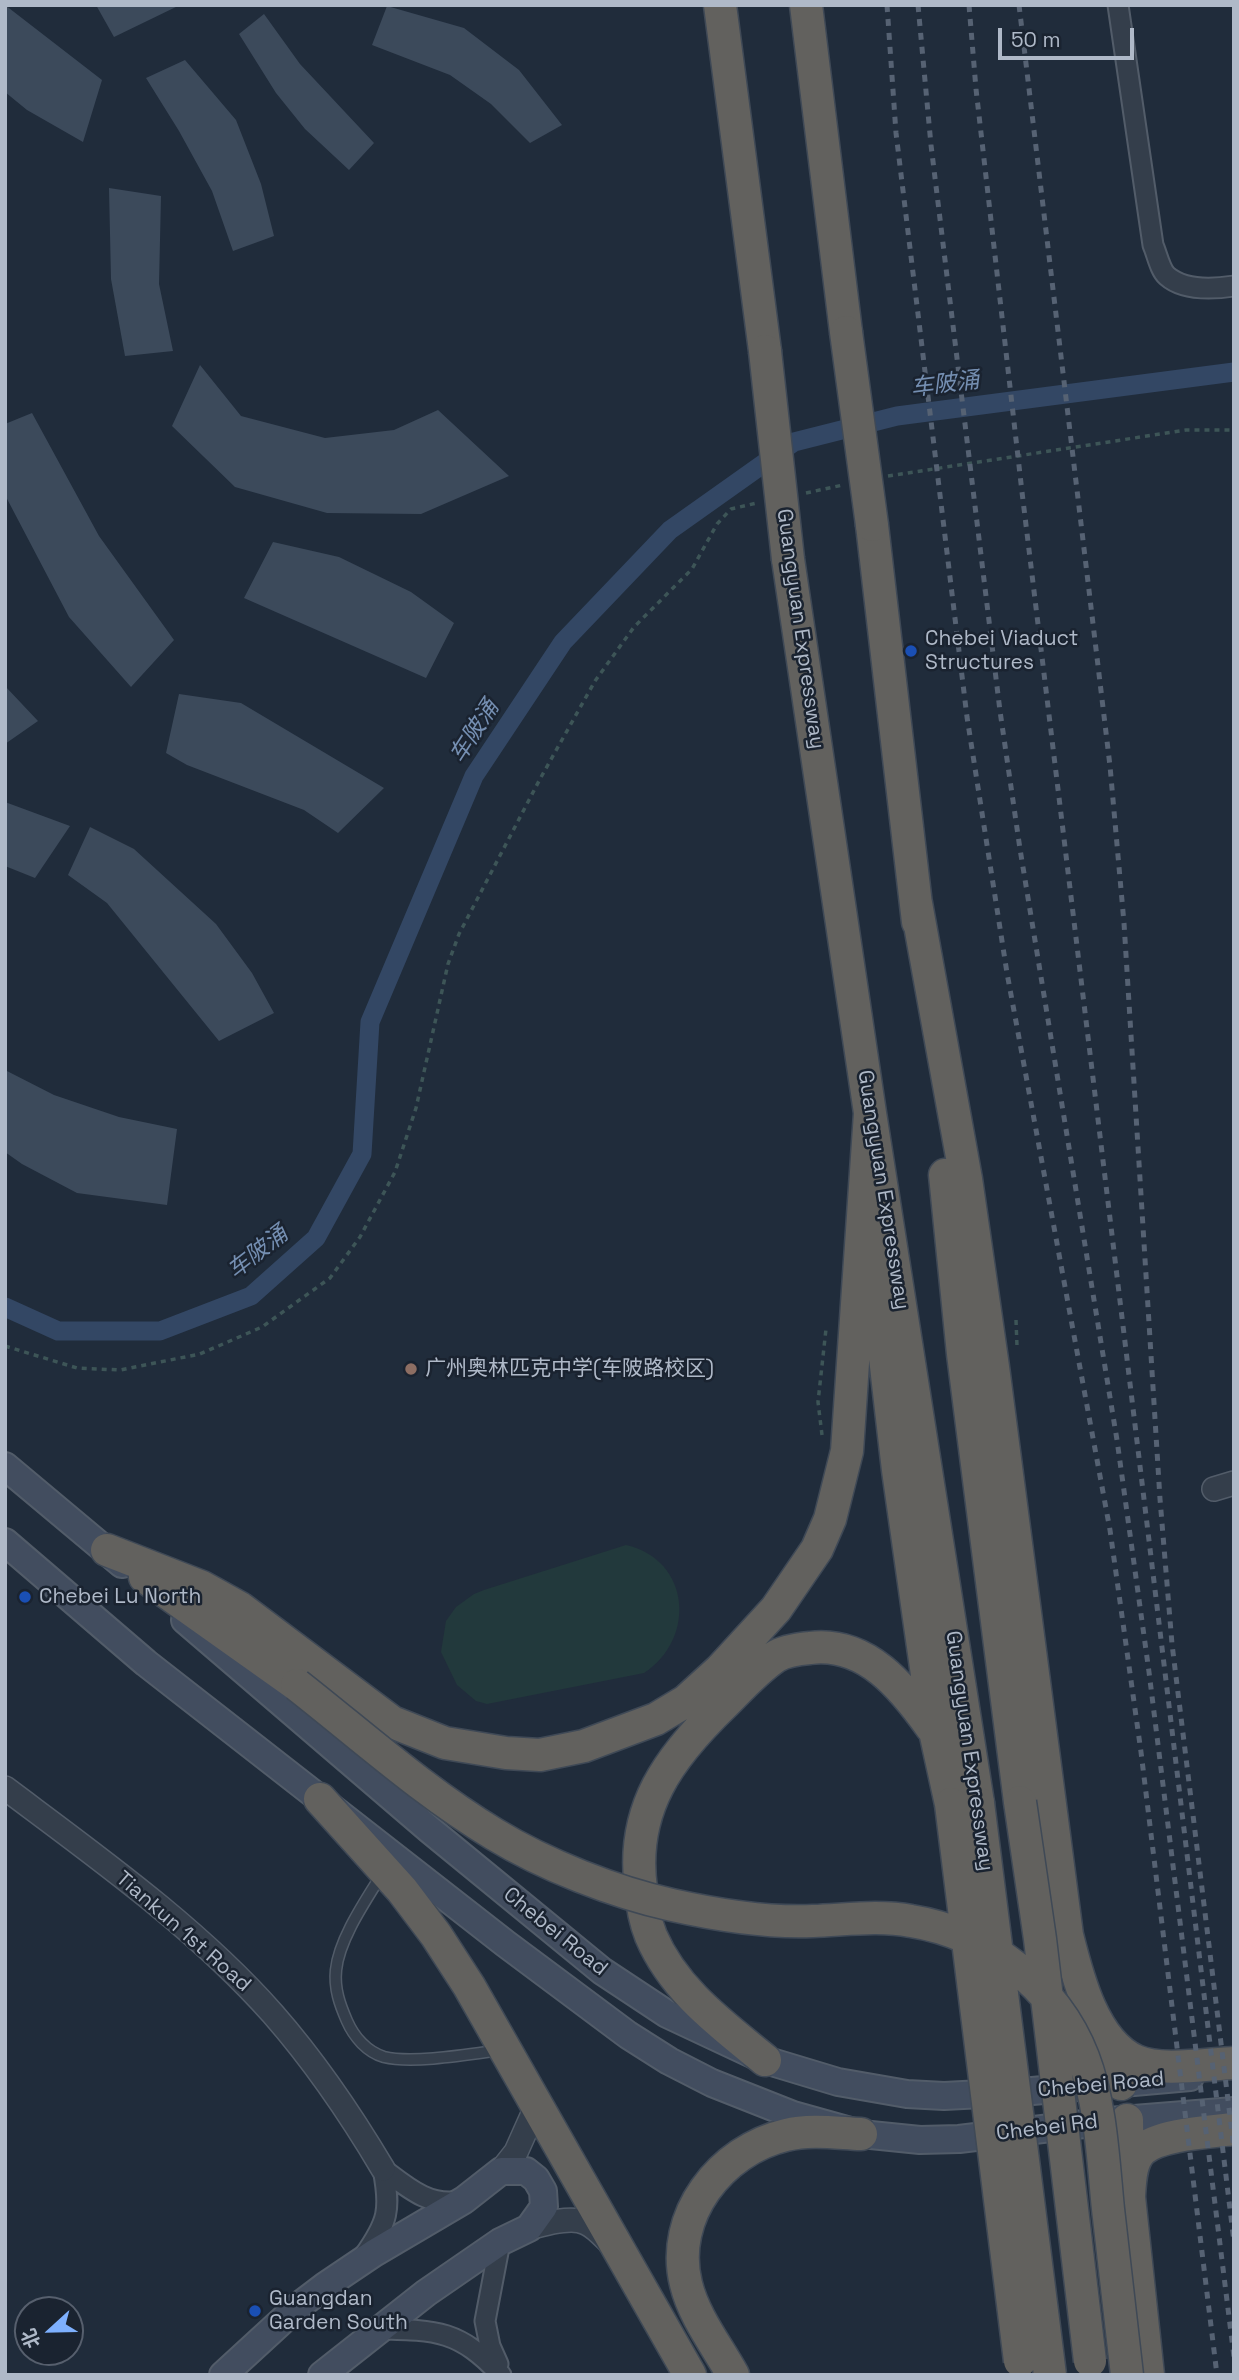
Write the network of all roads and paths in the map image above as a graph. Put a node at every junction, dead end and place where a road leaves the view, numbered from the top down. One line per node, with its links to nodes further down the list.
1 (720, 5): 11 (highway, Guangyuan Expressway, bridge)
2 (806, 5): 10 (highway, Guangyuan Expressway, bridge)
3 (1118, 5): 4 (street)
4 (1234, 286)
5 (1234, 430): 6 (path)
6 (886, 476)
7 (847, 484): 8 (path)
8 (796, 495)
9 (770, 500): 13 (path)
10 (916, 902): 23 (highway); 44 (highway, Guangyuan Expressway, bridge)
11 (870, 1112): 17 (highway); 18 (highway); 21 (highway, Guangyuan Expressway)
12 (826, 1329): 14 (path)
13 (5, 1346)
14 (823, 1442)
15 (5, 1466): 17 (main road, Chebei Road)
16 (5, 1542): 20 (main road, Chebei Road)
17 (107, 1550): 25 (main road, Chebei Road); 51 (highway, bridge)
18 (934, 1731): 21 (highway); 25 (highway)
19 (5, 1788): 34 (street, Tiankun 1st Road)
20 (320, 1799): 22 (highway); 33 (main road, Chebei Road)
21 (965, 1804): 43 (highway, bridge); 50 (highway, Guangyuan Expressway, bridge)
22 (384, 1871): 24 (highway); 24 (lane)
23 (1090, 2007): 26 (highway); 28 (highway)
24 (506, 2049): 29 (highway)
25 (765, 2060): 28 (main road, Chebei Road)
26 (1234, 2063)
27 (1234, 2072): 28 (main road, Chebei Road)
28 (1121, 2084): 31 (main road)
29 (537, 2105): 35 (street); 40 (highway)
30 (1234, 2110): 31 (main road, Chebei Rd)
31 (1127, 2120): 33 (main road, Chebei Rd); 36 (highway)
32 (1234, 2129): 36 (highway)
33 (861, 2134): 49 (highway)
34 (383, 2169): 37 (street); 41 (street)
35 (501, 2171): 37 (main road); 38 (main road)
36 (1129, 2197): 52 (highway)
37 (464, 2200): 41 (main road)
38 (529, 2228): 39 (main road); 40 (street)
39 (500, 2242): 42 (main road); 47 (street)
40 (617, 2249): 48 (highway)
41 (359, 2263): 45 (main road)
42 (378, 2329): 46 (main road); 47 (street)
43 (1021, 2368)
44 (1091, 2368)
45 (223, 2375)
46 (322, 2375)
47 (502, 2375)
48 (690, 2375)
49 (733, 2375)
50 (1050, 2375)
51 (1127, 2375)
52 (1148, 2375)

